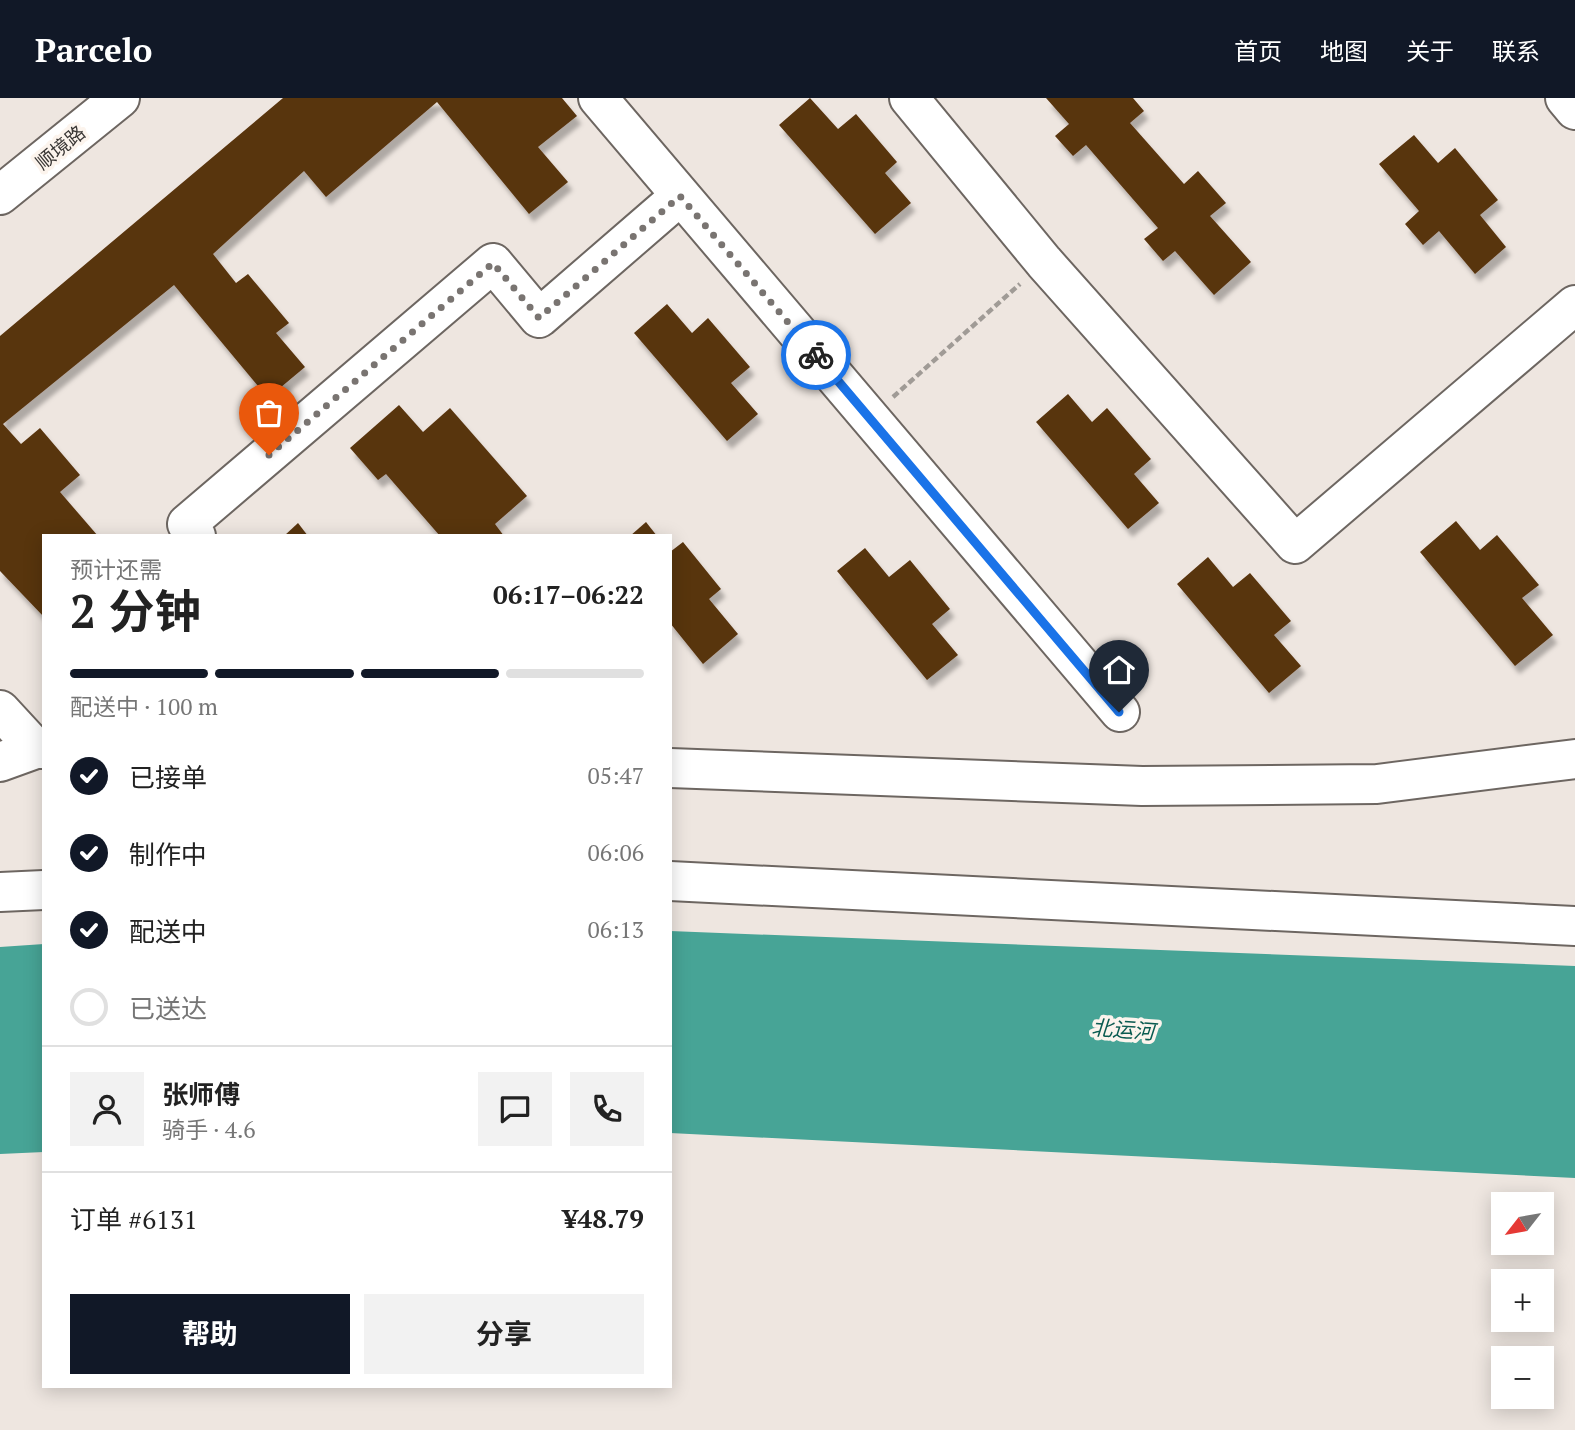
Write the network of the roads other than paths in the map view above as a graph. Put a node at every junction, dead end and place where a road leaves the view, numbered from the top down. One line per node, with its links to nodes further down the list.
1 (120, 98): 6 (street, 顺境路)
2 (598, 98): 7 (street)
3 (909, 98): 8 (street)
4 (1565, 98): 5 (street)
5 (1575, 110)
6 (0, 195)
7 (680, 196): 9 (street); 11 (street)
8 (1575, 305)
9 (194, 534)
10 (0, 710): 12 (street)
11 (1119, 712)
12 (40, 749): 14 (street)
13 (1575, 759): 15 (street)
14 (0, 762)
15 (672, 768)
16 (672, 881): 19 (street)
17 (42, 890): 18 (street)
18 (0, 892)
19 (1575, 926)

